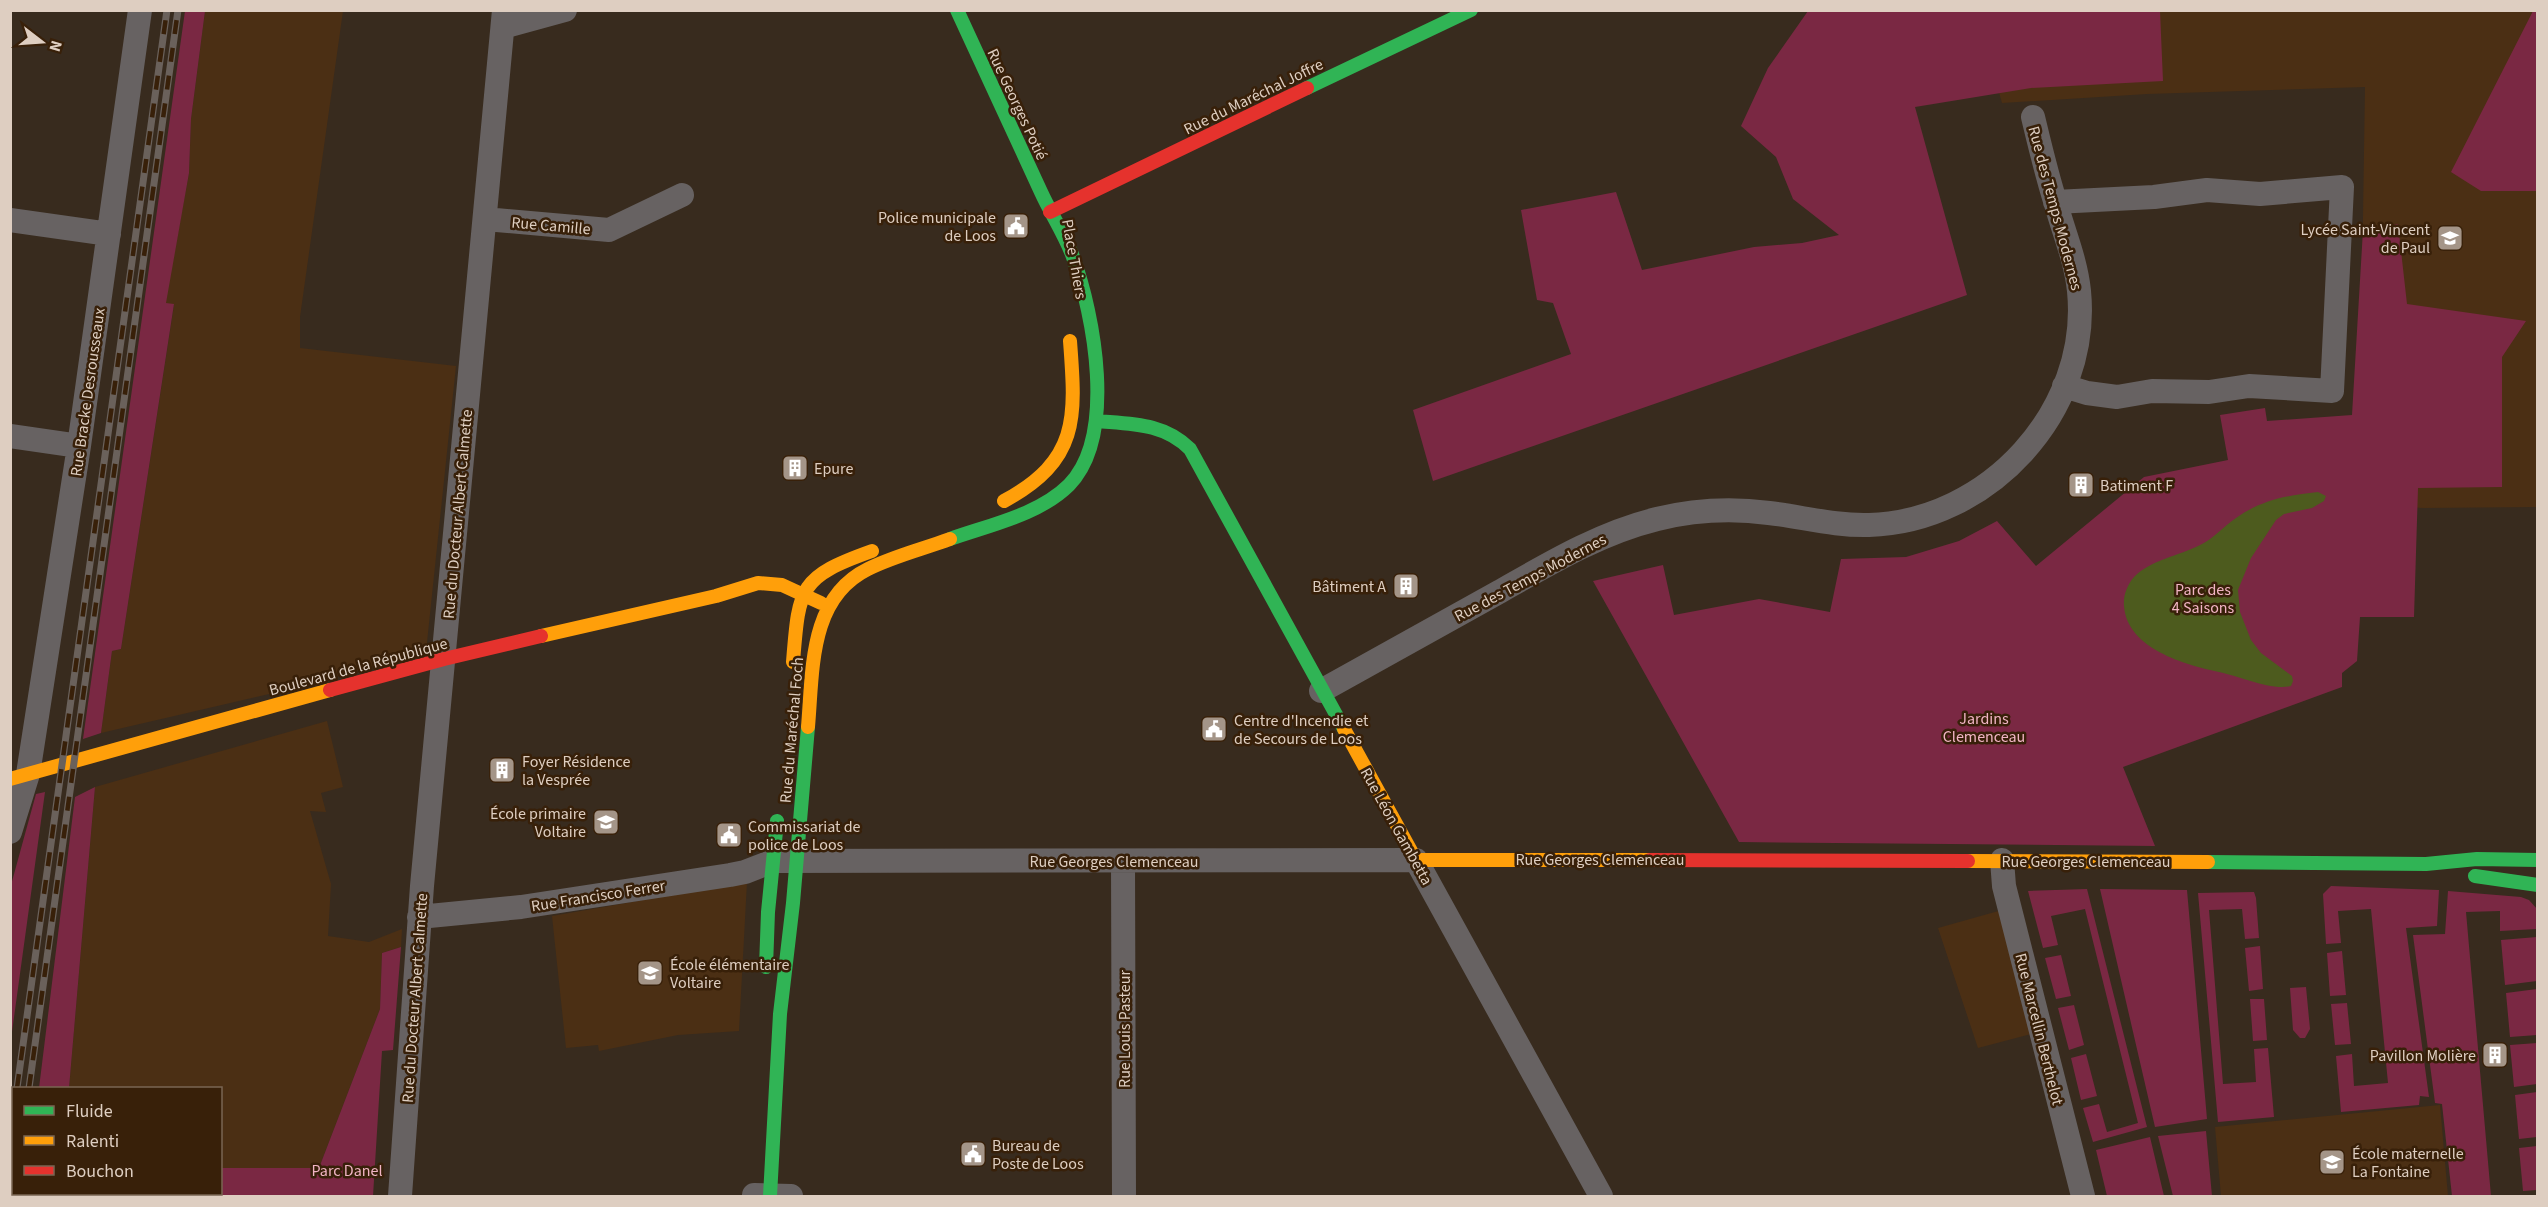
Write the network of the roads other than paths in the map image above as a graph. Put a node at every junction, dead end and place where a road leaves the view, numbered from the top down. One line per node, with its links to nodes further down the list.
1 (140, 10): 12 (street, Rue Bracke Desrousseaux)
2 (565, 10): 5 (street)
3 (957, 10): 9 (street, Rue Georges Potié)
4 (1471, 10): 9 (street, Rue du Maréchal Joffre)
5 (503, 19): 10 (street, Rue du Docteur Albert Calmette)
6 (2033, 117): 8 (street, Rue des Temps Modernes)
7 (682, 195): 10 (street, Rue Camille)
8 (2055, 202): 15 (street, Rue des Temps Modernes); 15 (street)
9 (1050, 212): 13 (street, Place Thiers); 16 (street, Place Thiers)
10 (485, 219): 28 (street, Rue du Docteur Albert Calmette)
11 (10, 220): 12 (street)
12 (109, 234): 18 (street, Rue Bracke Desrousseaux)
13 (1063, 271)
14 (1070, 332): 20 (street)
15 (2064, 386): 30 (street, Rue des Temps Modernes)
16 (1097, 421): 19 (street, Place Thiers); 30 (street, Rue Léon Gambetta)
17 (10, 436): 18 (street)
18 (79, 446): 31 (street, Rue Bracke Desrousseaux)
19 (1063, 491): 25 (street, Rue du Maréchal Foch)
20 (988, 508)
21 (883, 547): 22 (street, Rue du Maréchal Foch)
22 (804, 592): 23 (street, Boulevard de la République); 25 (street, Boulevard de la République); 26 (street, Rue du Maréchal Foch)
23 (716, 596): 24 (street, Boulevard de la République); 28 (street, Boulevard de la République)
24 (752, 598)
25 (826, 606): 27 (street, Rue du Maréchal Foch)
26 (793, 614): 27 (street); 29 (street, Rue du Maréchal Foch)
27 (820, 623): 36 (street, Rue du Maréchal Foch)
28 (444, 659): 31 (street, Boulevard de la République); 41 (street, Rue du Docteur Albert Calmette)
29 (791, 678)
30 (1321, 691): 34 (street, Rue Léon Gambetta)
31 (19, 776): 33 (street, Rue Bracke Desrousseaux)
32 (779, 807): 36 (street, Rue du Maréchal Foch)
33 (10, 832)
34 (1416, 860): 37 (street, Rue Georges Clemenceau); 38 (street, Rue Georges Clemenceau); 46 (street, Rue Léon Gambetta)
35 (2538, 860): 39 (street, Rue Georges Clemenceau)
36 (785, 861): 38 (street, Rue Georges Clemenceau); 41 (street, Rue Francisco Ferrer); 42 (street, Rue du Maréchal Foch); 43 (street, Rue du Maréchal Foch)
37 (2002, 861): 39 (street, Rue Georges Clemenceau); 47 (street, Rue Marcellin Berthelot)
38 (1123, 862): 45 (street, Rue Louis Pasteur)
39 (2426, 864): 40 (street, Rue Georges Clemenceau)
40 (2538, 885)
41 (419, 917): 44 (street, Rue du Docteur Albert Calmette)
42 (766, 985)
43 (766, 1194)
44 (400, 1197)
45 (1124, 1197)
46 (1601, 1197)
47 (2083, 1197)

